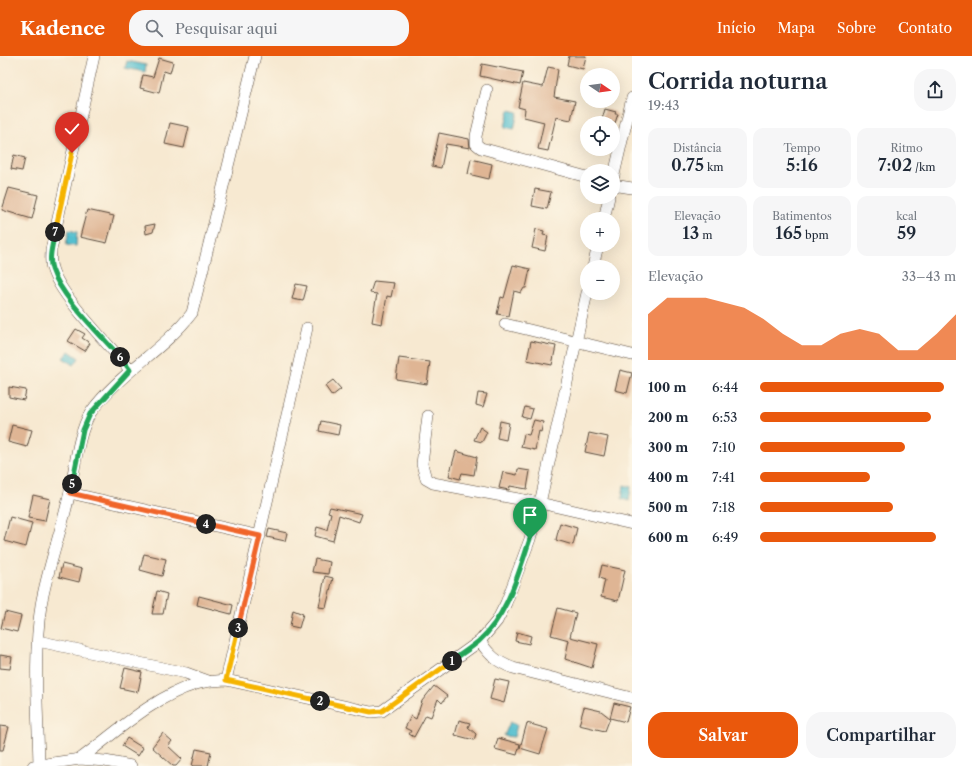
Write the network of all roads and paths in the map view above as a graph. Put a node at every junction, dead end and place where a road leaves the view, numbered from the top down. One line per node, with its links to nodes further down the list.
1 (94, 56): 14 (street)
2 (256, 56): 14 (street)
3 (487, 90): 6 (street)
4 (632, 98): 5 (street)
5 (617, 164)
6 (580, 176)
7 (620, 185): 8 (street)
8 (632, 188)
9 (585, 300): 12 (street)
10 (505, 324): 12 (street)
11 (306, 328): 19 (street)
12 (576, 341): 13 (street); 17 (street)
13 (632, 355)
14 (130, 370): 16 (street)
15 (428, 416): 17 (street)
16 (70, 493): 19 (street); 21 (street)
17 (540, 503): 18 (street); 20 (street)
18 (632, 524)
19 (260, 536): 22 (street)
20 (480, 641): 22 (street); 24 (street)
21 (38, 642): 23 (street); 28 (street)
22 (226, 680): 23 (street)
23 (208, 681): 25 (street)
24 (632, 698)
25 (80, 759): 26 (street); 29 (street)
26 (53, 765): 28 (street)
27 (33, 766): 28 (street)
28 (39, 766)
29 (131, 766)

